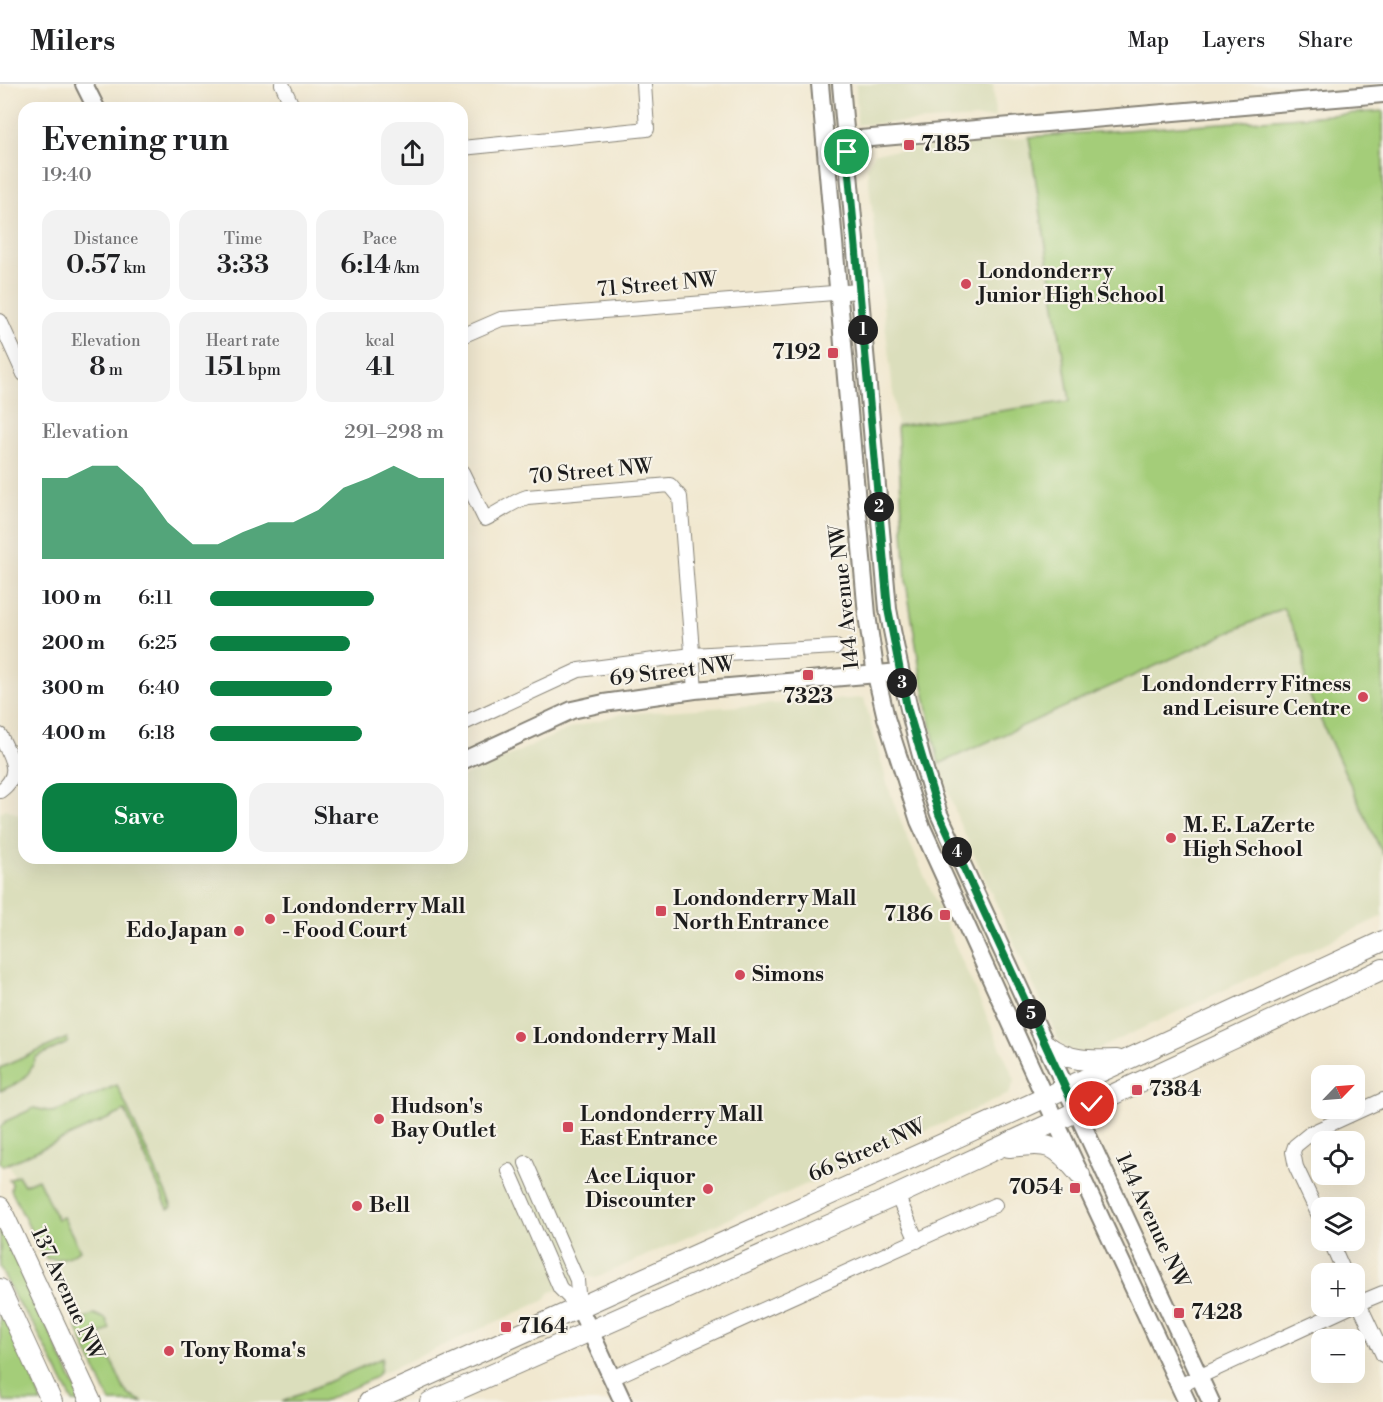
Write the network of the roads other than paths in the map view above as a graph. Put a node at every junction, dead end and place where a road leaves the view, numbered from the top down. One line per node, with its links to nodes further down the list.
1 (84, 84): 8 (street)
2 (282, 84): 9 (street)
3 (644, 84): 12 (street)
4 (820, 84): 11 (street, 144 Avenue NW)
5 (841, 84): 10 (street, 144 Avenue NW)
6 (1337, 91): 7 (street); 10 (street)
7 (1383, 94)
8 (93, 102)
9 (290, 102)
10 (846, 140): 11 (street); 13 (street, 144 Avenue NW)
11 (825, 142): 14 (street, 144 Avenue NW)
12 (468, 147)
13 (859, 291): 14 (street, 71 Street NW); 21 (street, 144 Avenue NW)
14 (838, 292): 16 (street, 71 Street NW); 22 (street, 144 Avenue NW)
15 (0, 321): 17 (street)
16 (468, 333)
17 (18, 361)
18 (468, 484): 20 (street, 70 Street NW)
19 (836, 647): 20 (street, 69 Street NW)
20 (692, 655): 23 (street); 24 (street, 69 Street NW)
21 (900, 672): 22 (street, 69 Street NW); 30 (street, 144 Avenue NW)
22 (876, 675): 23 (street, 69 Street NW); 33 (street, 144 Avenue NW)
23 (695, 690): 26 (street, 69 Street NW)
24 (468, 721)
25 (0, 735): 27 (street)
26 (468, 758)
27 (0, 791)
28 (1383, 941): 31 (main road, 66 Street NW)
29 (1383, 969): 35 (main road)
30 (1046, 1045): 31 (main road); 32 (street, 144 Avenue NW)
31 (1126, 1060): 32 (main road, 66 Street NW)
32 (1065, 1088): 33 (main road, 66 Street NW); 35 (street, 144 Avenue NW)
33 (1044, 1098): 36 (street, 144 Avenue NW); 49 (main road, 66 Street NW)
34 (1383, 1100): 42 (street)
35 (1076, 1111): 36 (main road); 55 (street, 144 Avenue NW)
36 (1055, 1121): 37 (main road); 40 (street, 144 Avenue NW)
37 (991, 1150): 40 (main road); 41 (main road)
38 (526, 1163): 49 (street)
39 (509, 1171): 49 (street)
40 (1080, 1175): 57 (street, 144 Avenue NW)
41 (897, 1195): 45 (street); 53 (main road)
42 (1311, 1199)
43 (995, 1205): 45 (street)
44 (0, 1207): 60 (main road, 137 Avenue NW)
45 (917, 1241): 56 (street)
46 (0, 1288): 50 (main road)
47 (1383, 1293): 48 (street)
48 (1365, 1299)
49 (579, 1307): 53 (street); 61 (main road, 66 Street NW)
50 (11, 1313): 58 (main road); 59 (main road)
51 (1324, 1317): 55 (street)
52 (1363, 1317): 54 (street)
53 (590, 1330): 56 (street); 62 (main road)
54 (1383, 1355)
55 (1199, 1377): 57 (street); 65 (street, 144 Avenue NW)
56 (612, 1378): 63 (street)
57 (1179, 1386): 64 (street, 144 Avenue NW)
58 (52, 1402)
59 (66, 1402)
60 (91, 1402)
61 (369, 1402)
62 (430, 1402)
63 (623, 1402)
64 (1187, 1402)
65 (1211, 1402)

